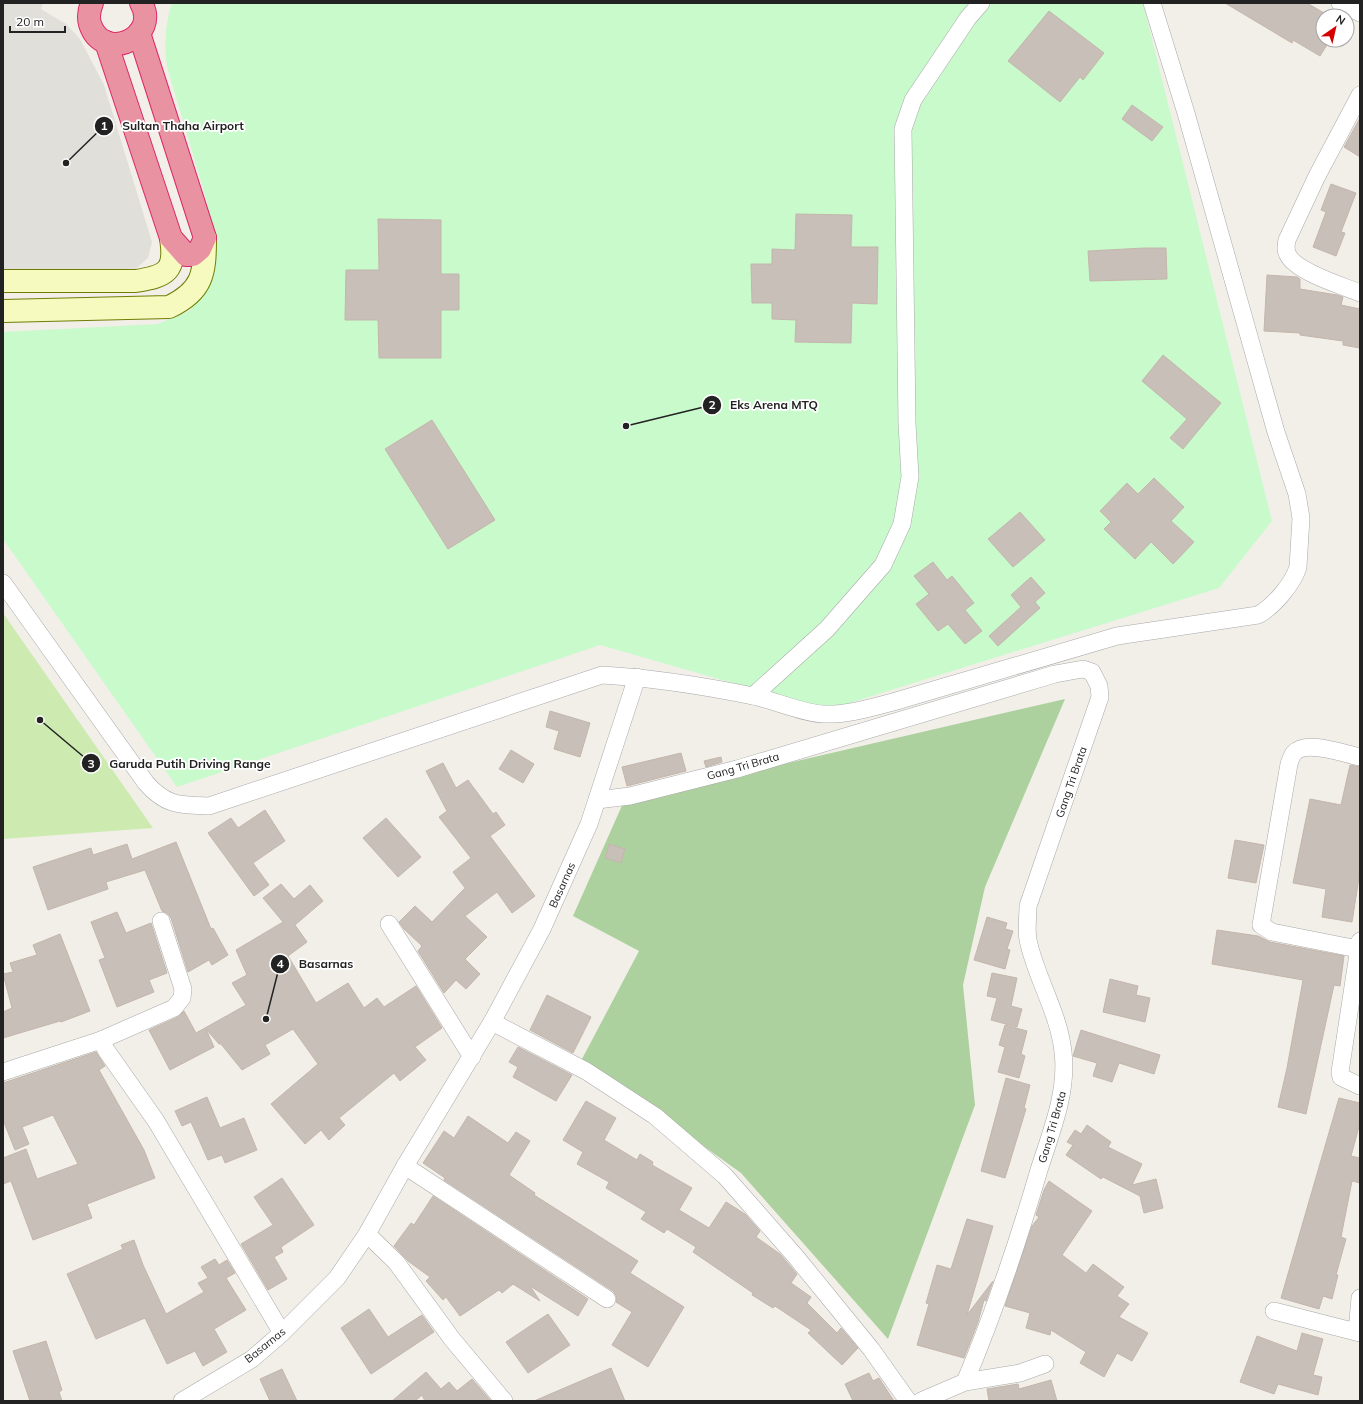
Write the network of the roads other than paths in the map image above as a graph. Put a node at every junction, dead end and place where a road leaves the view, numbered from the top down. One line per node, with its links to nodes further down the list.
1 (92, 3): 8 (highway)
2 (981, 3): 17 (street)
3 (1152, 3): 17 (street)
4 (1340, 3): 6 (street)
5 (143, 4): 7 (highway)
6 (1357, 9)
7 (139, 33): 8 (highway); 11 (highway)
8 (106, 42): 10 (highway)
9 (1360, 95): 13 (street)
10 (171, 238): 11 (highway); 12 (street)
11 (205, 238): 14 (street)
12 (3, 281)
13 (1360, 293)
14 (3, 311)
15 (3, 583): 16 (street)
16 (637, 677): 17 (street); 19 (street, Basarnas)
17 (753, 696)
18 (1360, 756): 22 (street)
19 (597, 800): 23 (street, Basarnas); 36 (street, Gang Tri Brata)
20 (162, 921): 24 (street)
21 (389, 924): 25 (street)
22 (1359, 945): 27 (street)
23 (492, 1022): 25 (street, Basarnas); 39 (street)
24 (100, 1040): 26 (street); 34 (street)
25 (472, 1057): 28 (street, Basarnas)
26 (3, 1072)
27 (1360, 1086)
28 (405, 1166): 29 (street, Basarnas); 31 (street)
29 (367, 1234): 34 (street, Basarnas); 38 (street)
30 (1360, 1298): 33 (street)
31 (607, 1299)
32 (1274, 1311): 33 (street)
33 (1359, 1332)
34 (282, 1333): 37 (street, Basarnas)
35 (1045, 1364): 36 (street)
36 (965, 1382): 40 (street)
37 (189, 1399)
38 (504, 1401)
39 (908, 1401)
40 (920, 1401)

